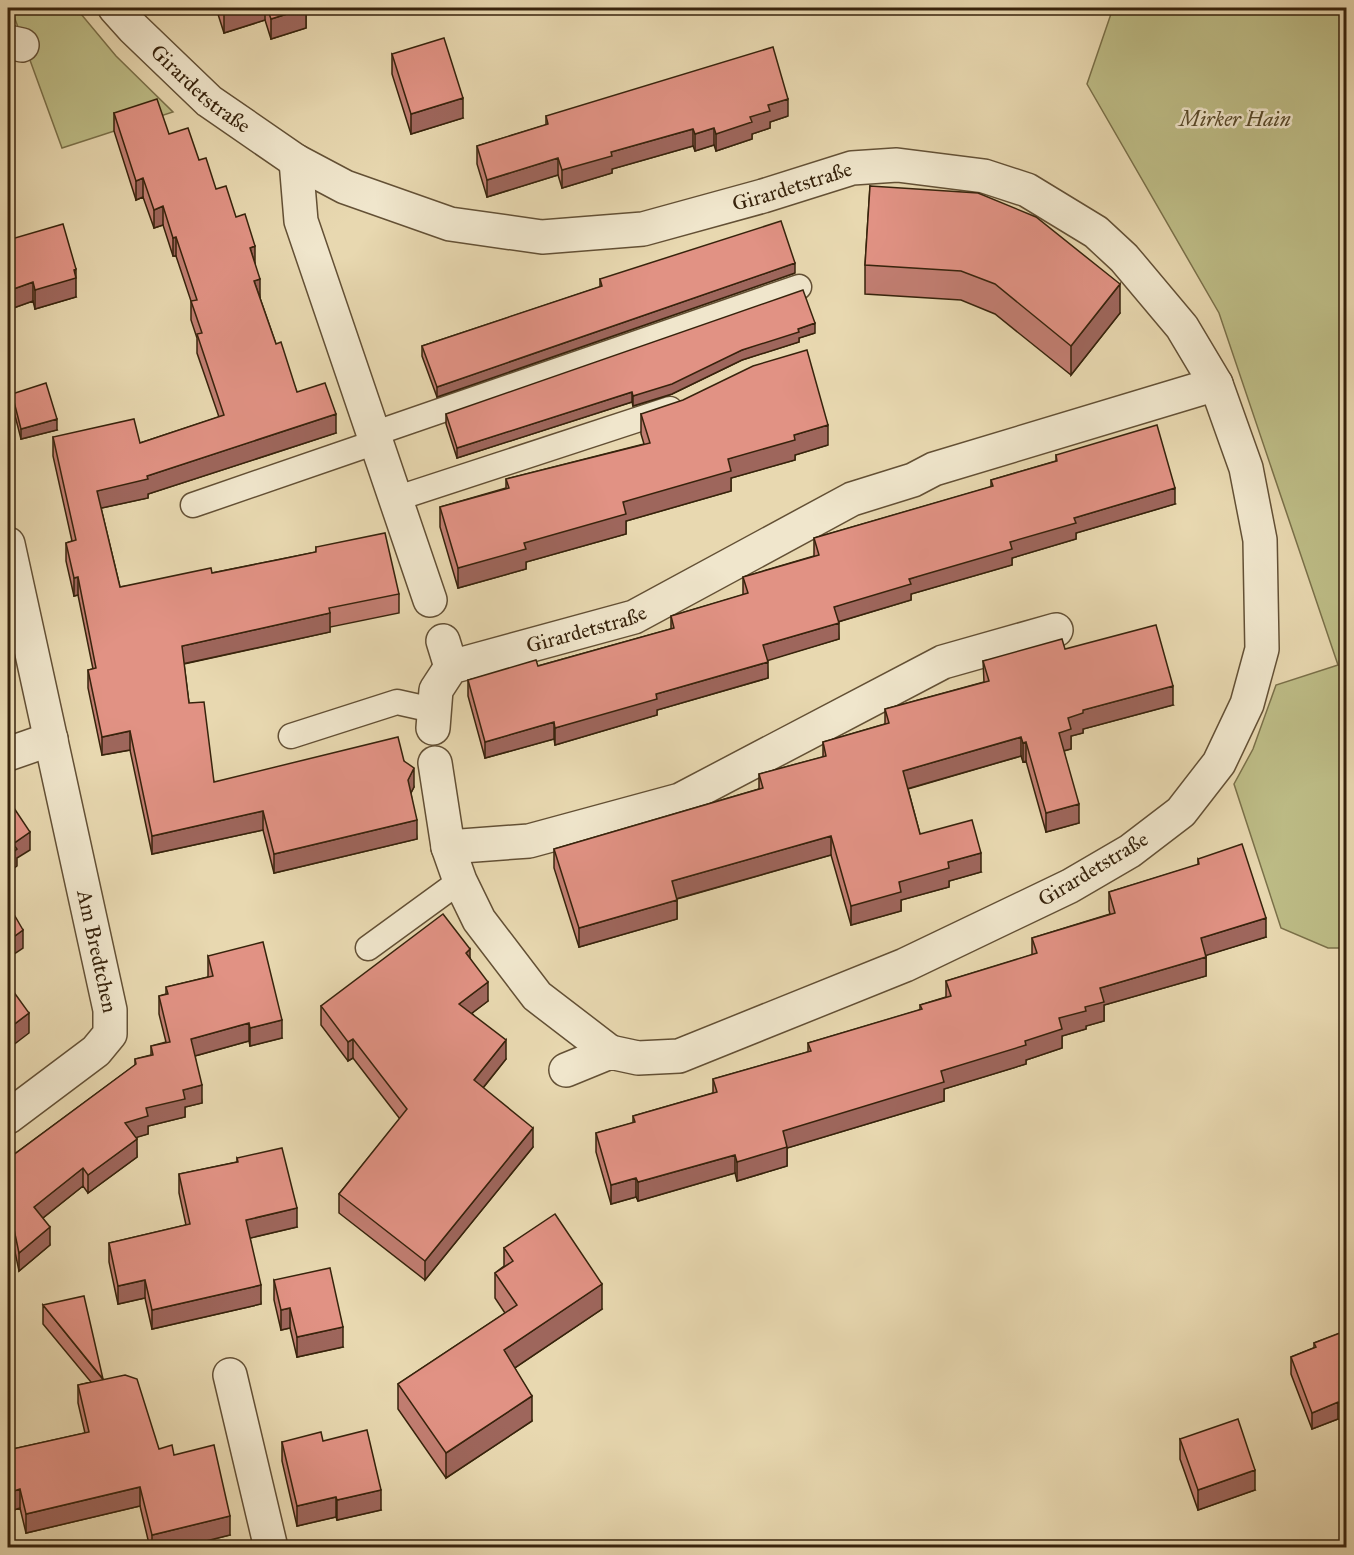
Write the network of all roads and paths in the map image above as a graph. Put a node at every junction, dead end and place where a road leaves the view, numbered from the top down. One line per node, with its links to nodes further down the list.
1 (115, 8): 2 (street, Girardetstraße)
2 (296, 161): 4 (street, Girardetstraße); 6 (street)
3 (799, 286): 6 (lane)
4 (1216, 384): 12 (street, Girardetstraße); 20 (street, Girardetstraße)
5 (688, 402): 7 (lane)
6 (374, 438): 7 (street); 8 (lane)
7 (395, 499): 10 (street)
8 (193, 505)
9 (8, 544): 14 (street, Am Bredtchen)
10 (430, 600)
11 (1056, 630): 17 (street)
12 (433, 719): 13 (lane, Girardetstraße)
13 (291, 736)
14 (51, 739): 15 (street); 22 (street, Am Bredtchen)
15 (8, 754)
16 (435, 763): 17 (street, Girardetstraße)
17 (448, 847): 18 (street, Girardetstraße)
18 (460, 881): 19 (lane); 20 (street, Girardetstraße)
19 (368, 948)
20 (609, 1052): 21 (street)
21 (566, 1070)
22 (8, 1117)
23 (230, 1375): 24 (street)
24 (271, 1548)

